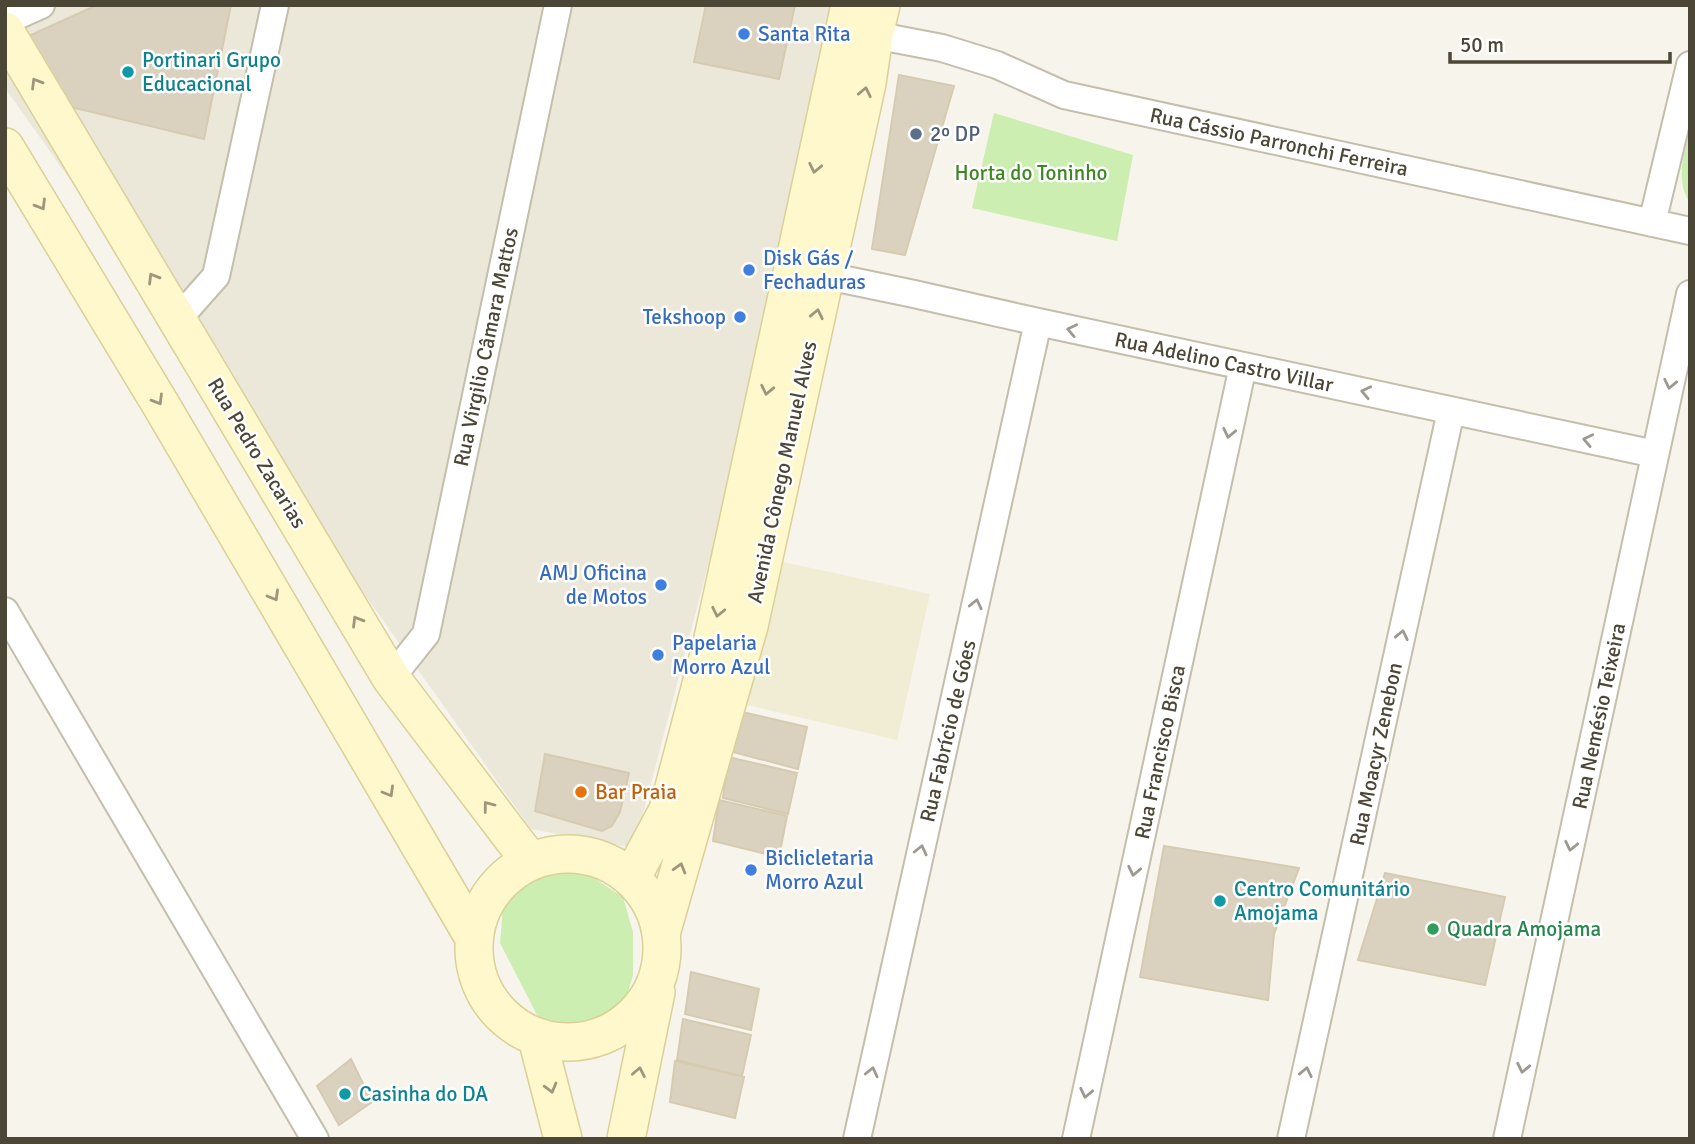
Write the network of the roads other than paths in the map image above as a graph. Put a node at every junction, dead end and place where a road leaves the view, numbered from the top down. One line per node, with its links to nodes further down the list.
1 (41, 5): 6 (street)
2 (275, 5): 14 (street)
3 (558, 5): 20 (street, Rua Virgilio Câmara Mattos)
4 (850, 5): 12 (street, Avenida Cônego Manuel Alves, one-way to 12)
5 (878, 20): 10 (street, Rua Cássio Parronchi Ferreira); 12 (street, Avenida Cônego Manuel Alves, one-way to 5)
6 (5, 21)
7 (5, 31): 14 (street, Rua Pedro Zacarias, one-way to 7)
8 (1690, 65): 10 (street)
9 (6, 151): 23 (street, one-way to 23)
10 (1652, 223): 11 (street, Rua Cássio Parronchi Ferreira)
11 (1690, 231)
12 (809, 272): 15 (street, Rua Adelino Castro Villar); 22 (street, Avenida Cônego Manuel Alves, one-way to 22); 24 (street, Avenida Cônego Manuel Alves, one-way to 12)
13 (1690, 293): 18 (street, Rua Nemésio Teixeira, one-way to 18)
14 (177, 320): 20 (street, Rua Pedro Zacarias, one-way to 14)
15 (1038, 322): 16 (street, Rua Adelino Castro Villar, one-way to 15); 29 (street, Rua Fabrício de Góes, one-way to 15)
16 (1243, 366): 17 (street, Rua Adelino Castro Villar, one-way to 16); 30 (street, Rua Francisco Bisca, one-way to 30)
17 (1451, 411): 18 (street, Rua Adelino Castro Villar, one-way to 17); 31 (street, Rua Moacyr Zenebon, one-way to 17)
18 (1655, 454): 32 (street, Rua Nemésio Teixeira, one-way to 32)
19 (5, 611): 26 (street)
20 (391, 678): 21 (street, Rua Pedro Zacarias, one-way to 20)
21 (530, 860): 22 (street); 23 (street)
22 (632, 877): 24 (street)
23 (473, 936): 25 (street)
24 (661, 950): 25 (street); 28 (street, Avenida Cônego Manuel Alves, one-way to 24)
25 (537, 1038): 27 (street, one-way to 27)
26 (315, 1139)
27 (563, 1139)
28 (626, 1139)
29 (857, 1139)
30 (1076, 1139)
31 (1291, 1139)
32 (1507, 1139)

